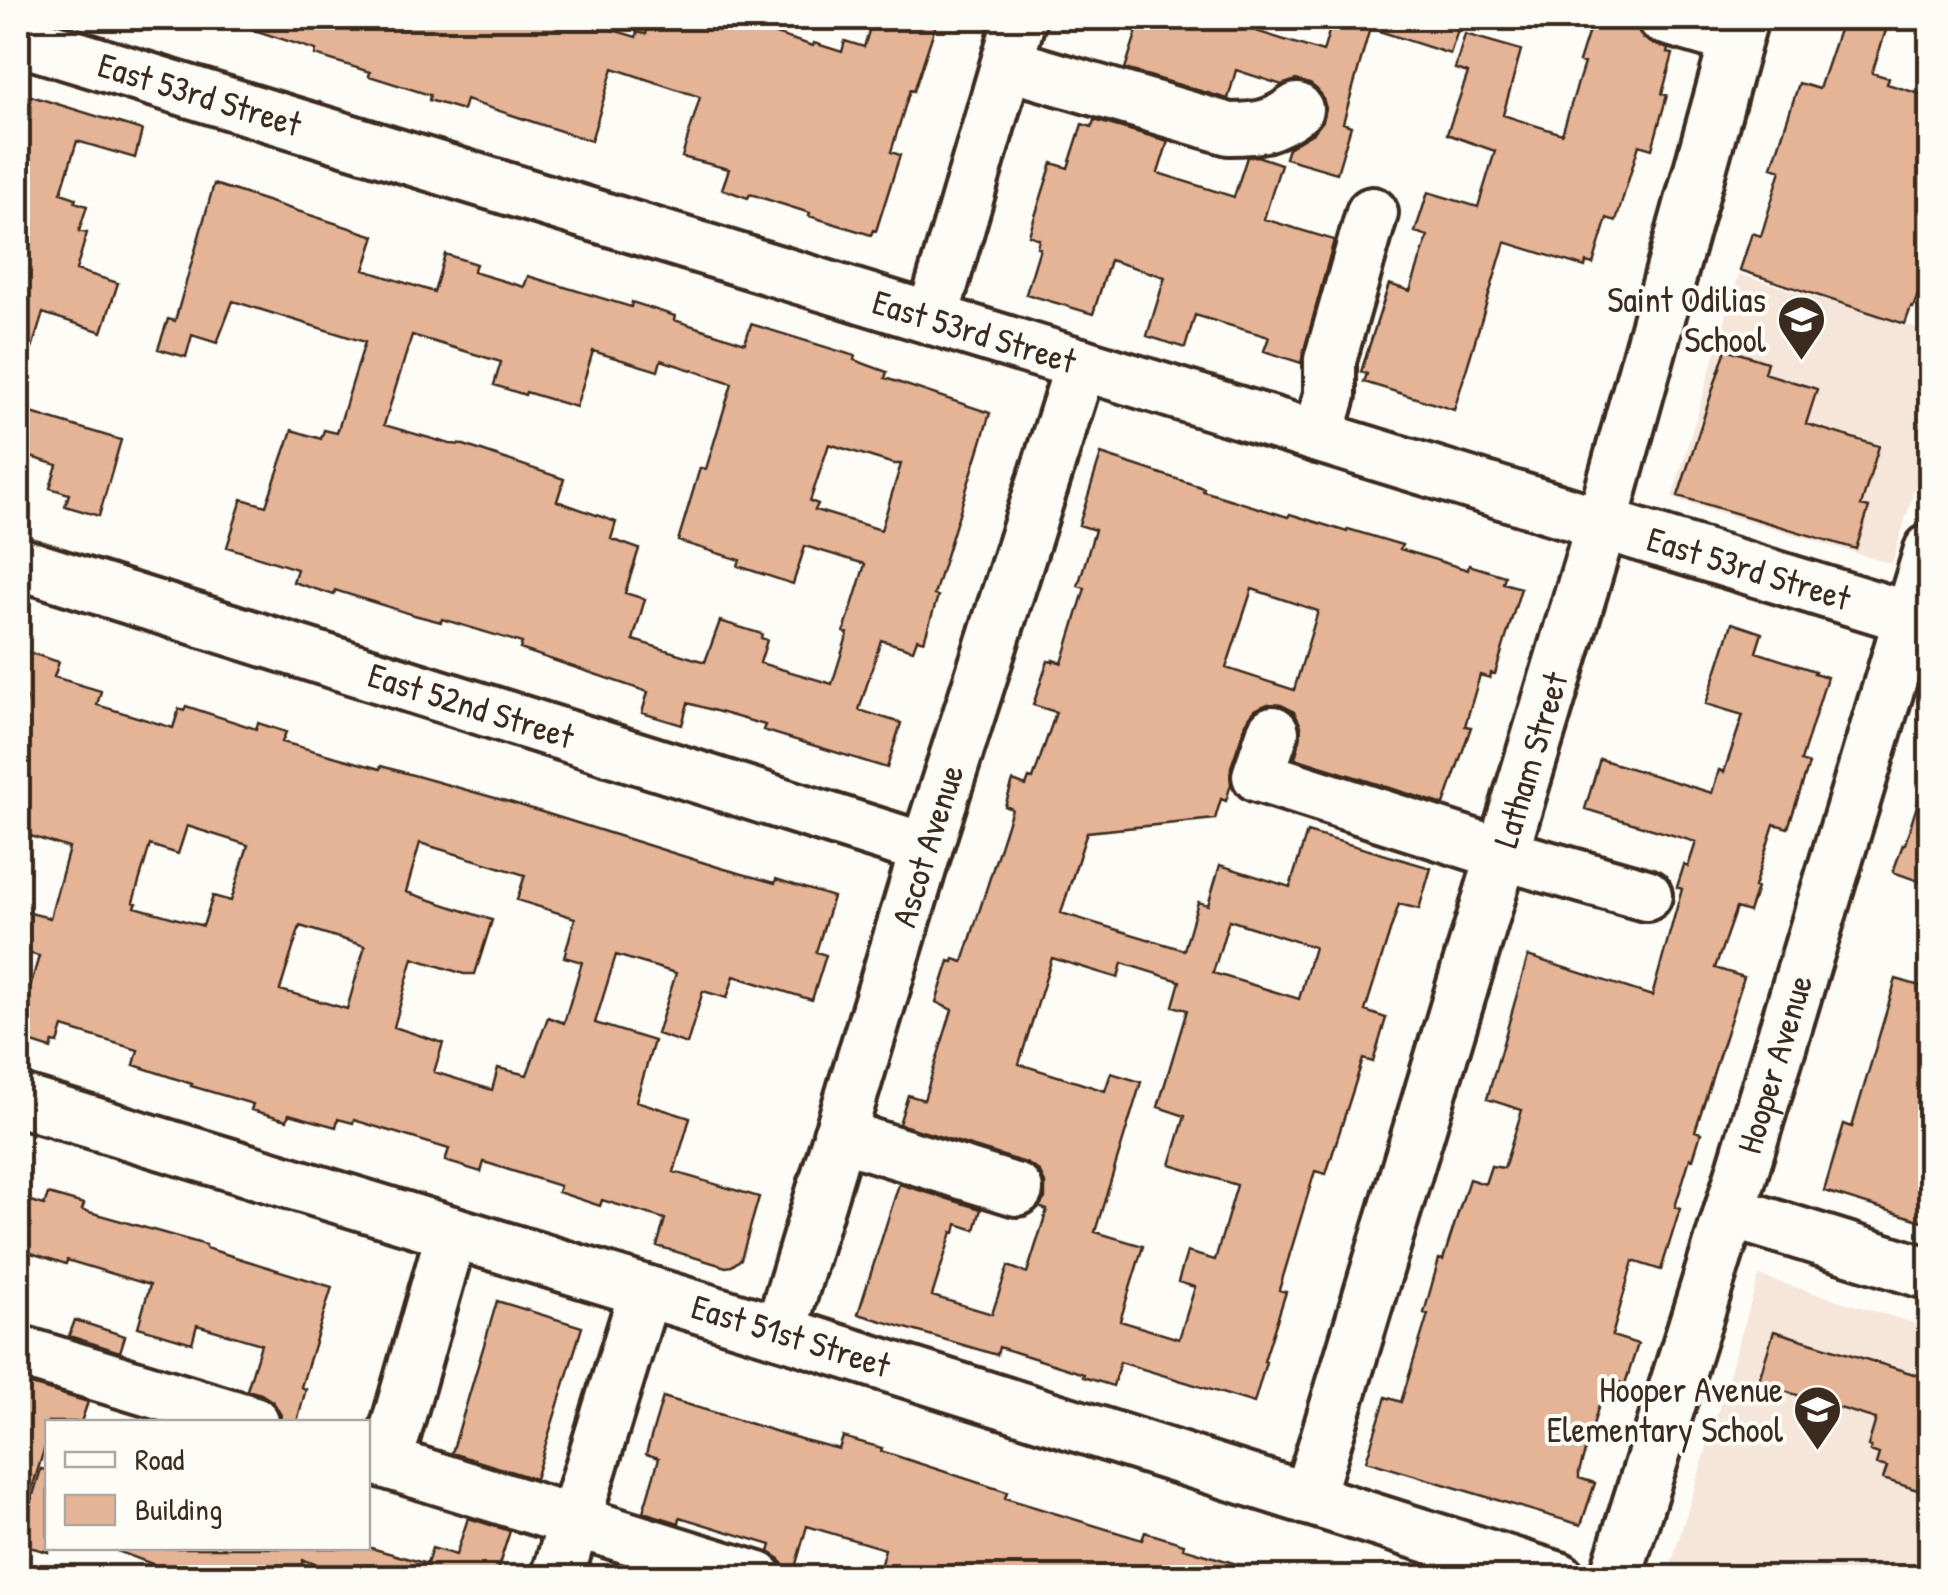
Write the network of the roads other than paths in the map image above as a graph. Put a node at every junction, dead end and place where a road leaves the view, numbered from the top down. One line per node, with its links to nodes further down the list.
1 (1664, 18): 2 (street)
2 (1739, 28): 10 (street, Latham Street)
3 (18, 39): 7 (street, East 53rd Street)
4 (1014, 41): 5 (street); 7 (street)
5 (1296, 109)
6 (1372, 213): 9 (street)
7 (932, 318): 8 (street, East 53rd Street)
8 (1081, 364): 9 (street, East 53rd Street); 15 (street, Ascot Avenue)
9 (1318, 436): 10 (street, East 53rd Street)
10 (1602, 523): 13 (street, East 53rd Street); 16 (street, Latham Street)
11 (1930, 550): 13 (street, Hooper Avenue)
12 (18, 562): 15 (street, East 52nd Street)
13 (1920, 621): 21 (street, Hooper Avenue)
14 (1273, 732): 16 (street)
15 (926, 849): 19 (street, Ascot Avenue)
16 (1502, 854): 17 (street); 29 (street, Latham Street)
17 (1646, 896)
18 (18, 1100): 22 (street, East 51st Street)
19 (839, 1135): 20 (street); 25 (street, Ascot Avenue)
20 (1018, 1190)
21 (1730, 1212): 23 (street); 34 (street, Hooper Avenue)
22 (452, 1232): 24 (street, East 51st Street); 28 (street)
23 (1930, 1274)
24 (645, 1291): 25 (street, East 51st Street); 30 (street)
25 (780, 1332): 29 (street, East 51st Street)
26 (18, 1351): 27 (street)
27 (247, 1420)
28 (381, 1447): 30 (street)
29 (1308, 1499): 33 (street, East 51st Street)
30 (575, 1520): 31 (street); 32 (street)
31 (557, 1578)
32 (758, 1578)
33 (1559, 1578)
34 (1615, 1578)

